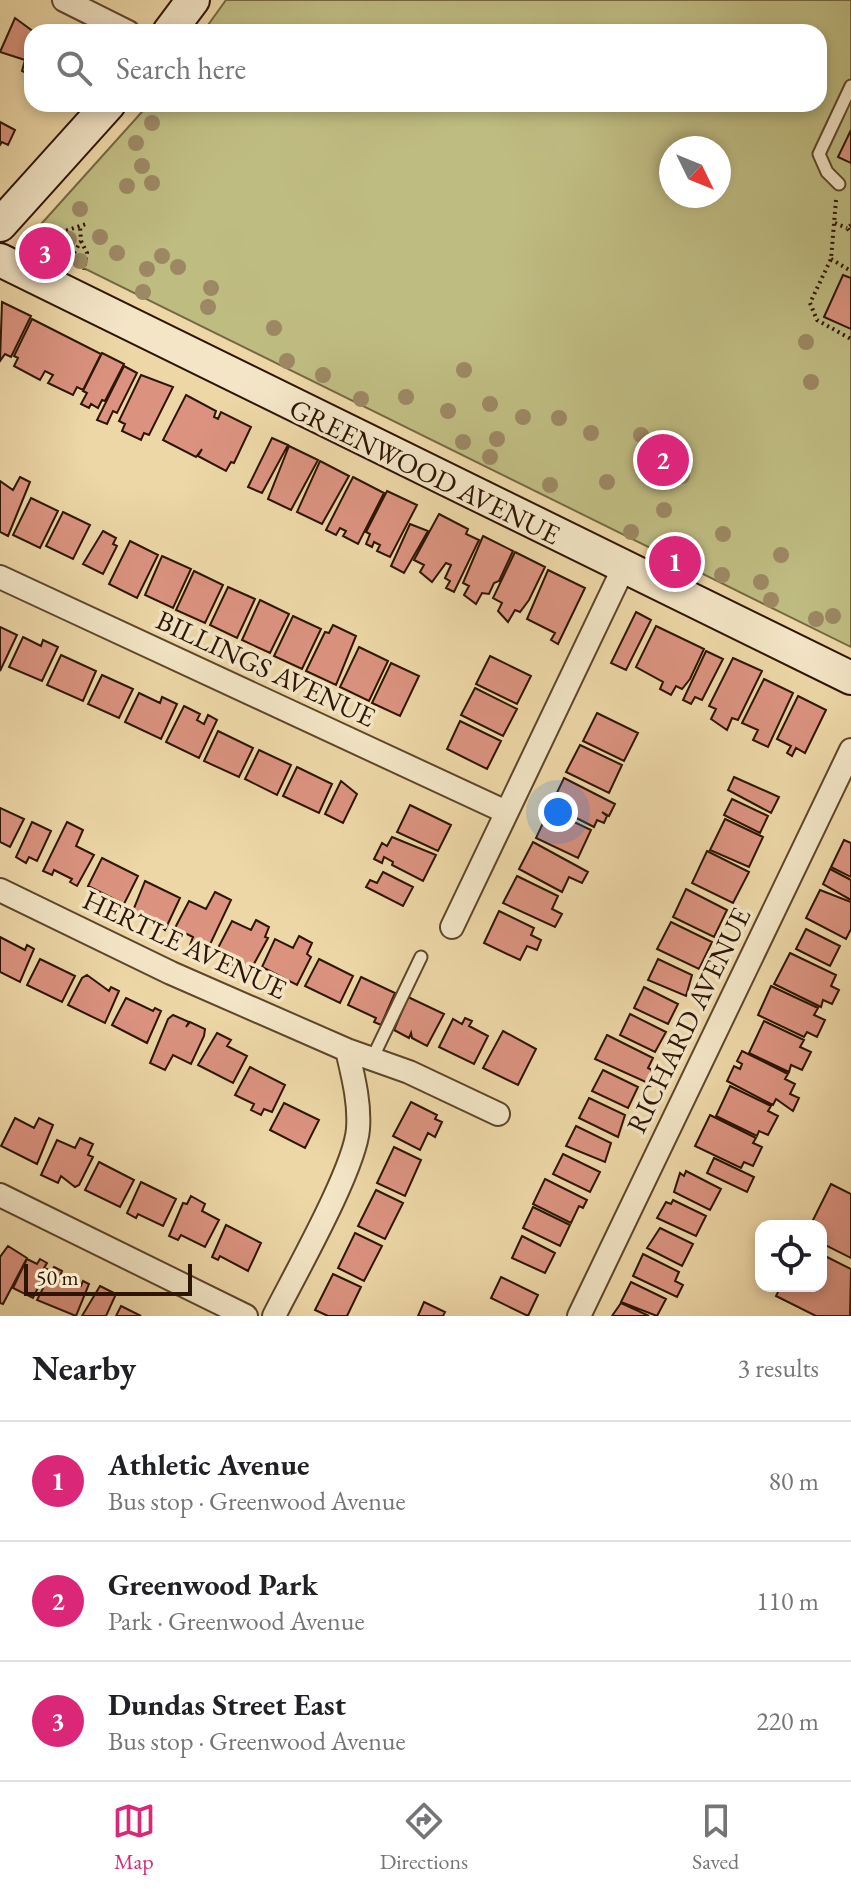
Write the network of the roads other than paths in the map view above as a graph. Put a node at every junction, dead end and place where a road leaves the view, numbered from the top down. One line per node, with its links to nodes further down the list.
1 (64, 0): 3 (street)
2 (193, 0): 4 (street)
3 (112, 24)
4 (175, 24)
5 (851, 86): 7 (lane)
6 (102, 112): 8 (street)
7 (839, 184)
8 (0, 225)
9 (0, 260): 10 (street, GREENWOOD AVENUE)
10 (623, 569): 12 (street, GREENWOOD AVENUE); 14 (street)
11 (0, 577): 14 (street, BILLINGS AVENUE)
12 (851, 678)
13 (851, 750): 24 (street, RICHARD AVENUE)
14 (506, 812): 16 (street)
15 (0, 890): 18 (street, HERTLE AVENUE)
16 (452, 927)
17 (421, 957): 19 (lane)
18 (347, 1050): 19 (street, HERTLE AVENUE); 23 (street)
19 (372, 1059): 20 (street, HERTLE AVENUE)
20 (498, 1114)
21 (0, 1195): 22 (street)
22 (246, 1316)
23 (274, 1316)
24 (579, 1316)

